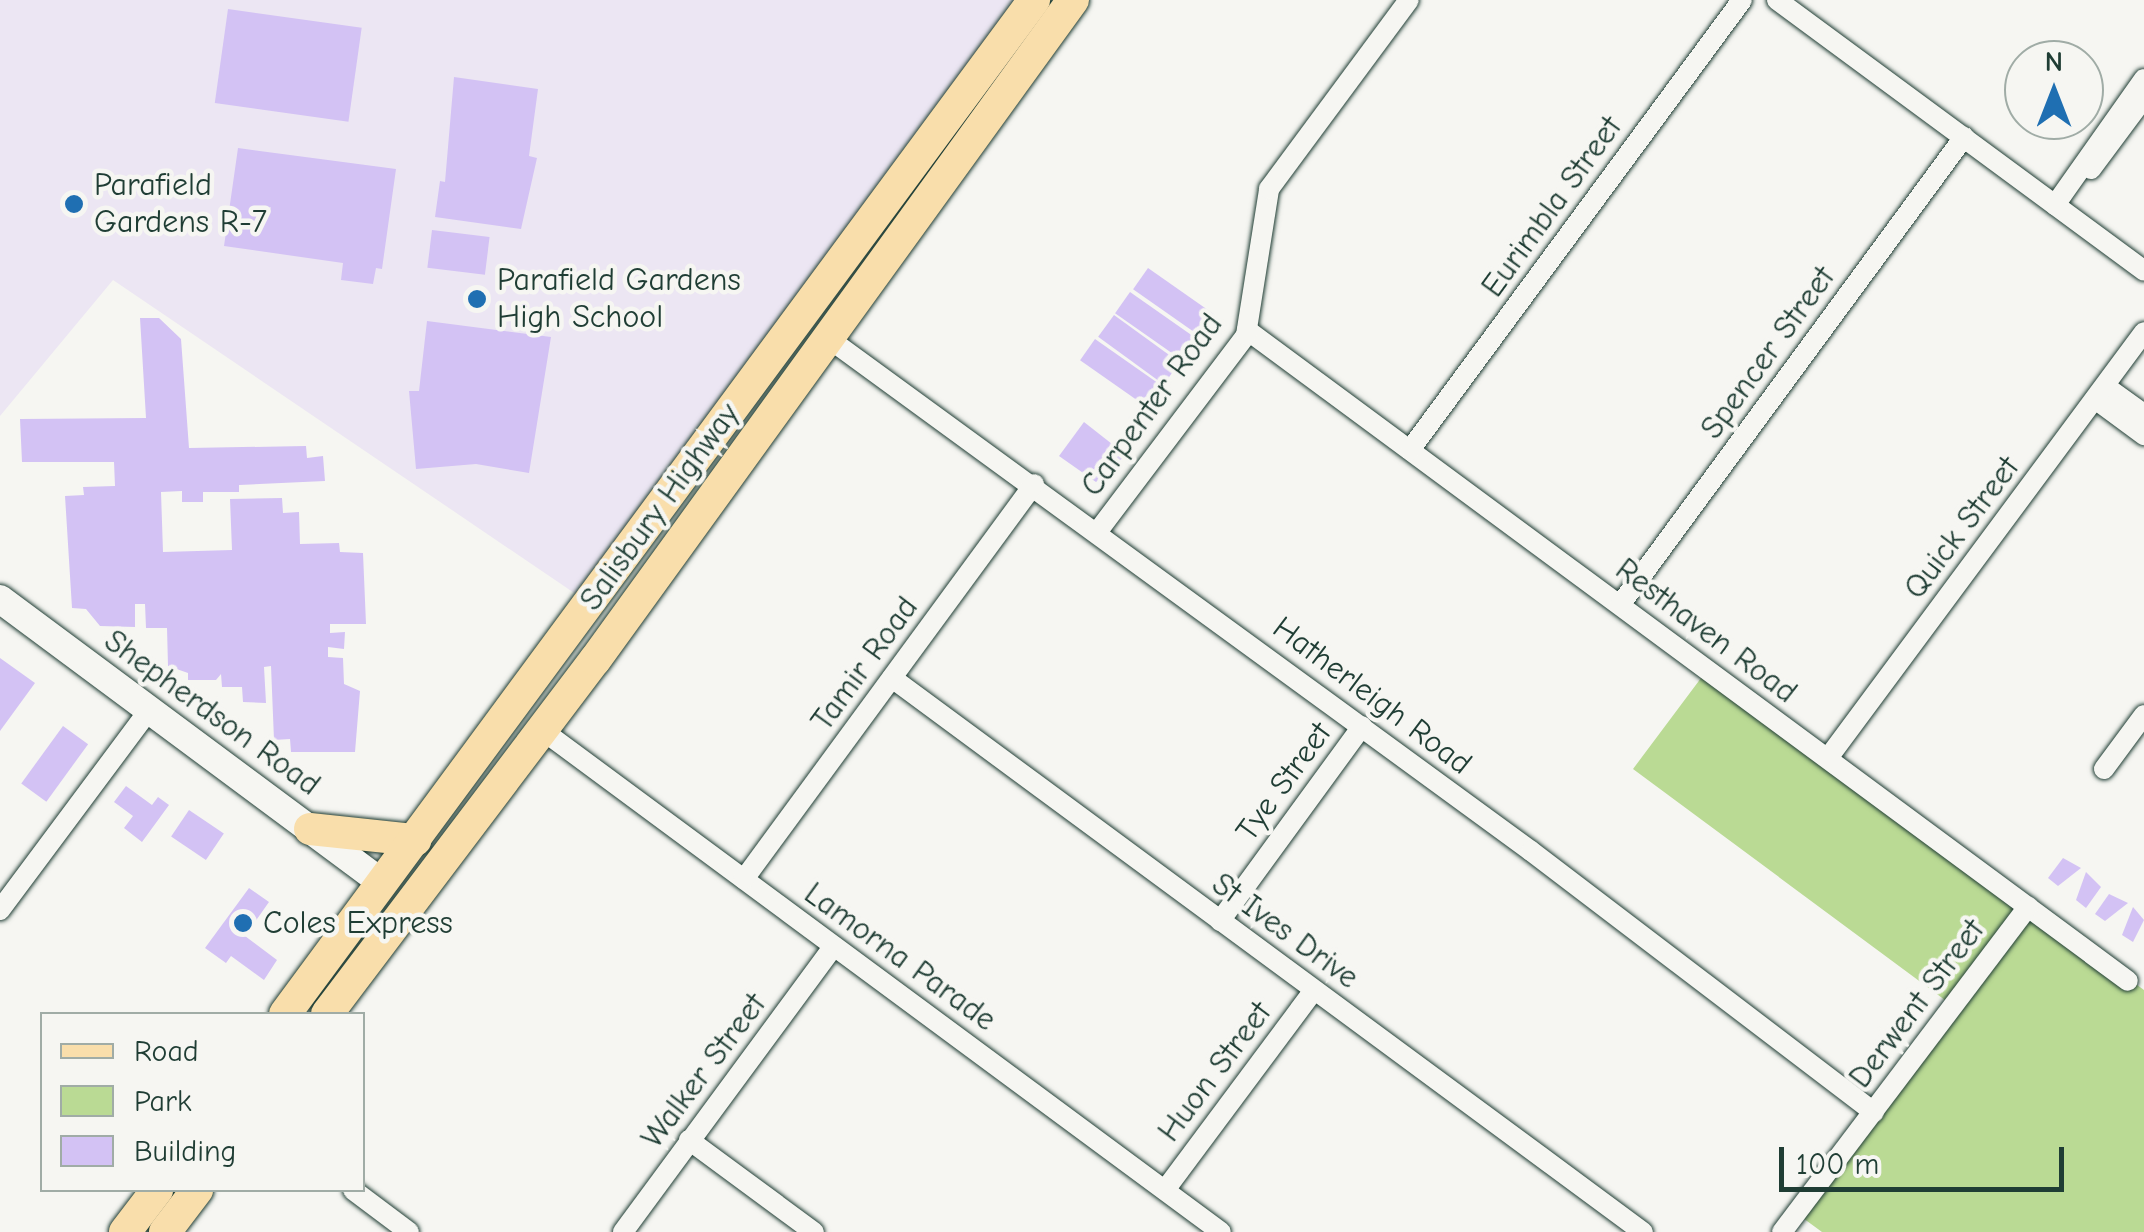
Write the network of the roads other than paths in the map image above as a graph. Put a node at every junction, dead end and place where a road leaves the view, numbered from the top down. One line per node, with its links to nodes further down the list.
1 (1409, 0): 11 (street, Carpenter Road)
2 (1742, 0): 17 (street, Eurimbla Street)
3 (1778, 0): 7 (street)
4 (1045, 5): 10 (main road, Salisbury Highway); 13 (main road, Salisbury Highway)
5 (2144, 78): 8 (street)
6 (2144, 98): 8 (street)
7 (1964, 137): 8 (street); 21 (street, Spencer Street)
8 (2055, 205): 9 (street)
9 (2144, 271)
10 (800, 318): 13 (main road); 30 (main road, Salisbury Highway)
11 (1247, 330): 17 (street, Resthaven Road); 19 (street, Carpenter Road)
12 (2144, 332): 14 (street, Quick Street)
13 (828, 338): 18 (street, Hatherleigh Road); 26 (main road, Salisbury Highway)
14 (2100, 392): 15 (street); 16 (street); 27 (street, Quick Street)
15 (2144, 414)
16 (2144, 435)
17 (1410, 450): 21 (street, Resthaven Road)
18 (1034, 484): 19 (street, Hatherleigh Road); 22 (street, Tamir Road)
19 (1098, 531): 25 (street, Hatherleigh Road)
20 (0, 600): 23 (street, Shepherdson Road)
21 (1620, 605): 27 (street, Resthaven Road)
22 (892, 678): 32 (street, Tamir Road); 36 (street, St Ives Drive)
23 (150, 710): 29 (street, Shepherdson Road); 35 (street)
24 (2144, 715): 28 (street)
25 (1362, 726): 36 (street, Tye Street); 42 (street, Hatherleigh Road)
26 (542, 730): 32 (street, Lamorna Parade); 33 (main road, Salisbury Highway)
27 (1828, 758): 34 (street, Resthaven Road)
28 (2104, 768)
29 (310, 828): 30 (main road); 31 (street, Shepherdson Road)
30 (415, 840): 31 (main road, Salisbury Highway)
31 (376, 878): 33 (main road); 40 (main road, Salisbury Highway)
32 (744, 879): 37 (street, Lamorna Parade)
33 (411, 904): 41 (main road, Salisbury Highway)
34 (2028, 906): 38 (street, Resthaven Road); 42 (street, Derwent Street)
35 (0, 910)
36 (1220, 921): 39 (street, St Ives Drive)
37 (834, 946): 43 (street, Walker Street); 44 (street, Lamorna Parade)
38 (2128, 981)
39 (1314, 990): 44 (street, Huon Street); 54 (street, St Ives Drive)
40 (287, 1012)
41 (329, 1012)
42 (1874, 1112): 55 (street, Derwent Street)
43 (690, 1140): 51 (street, Walker Street); 52 (street)
44 (1165, 1190): 53 (street, Lamorna Parade)
45 (155, 1192): 48 (main road)
46 (195, 1192): 49 (main road)
47 (356, 1192): 50 (street)
48 (125, 1232)
49 (165, 1232)
50 (409, 1232)
51 (623, 1232)
52 (814, 1232)
53 (1221, 1232)
54 (1643, 1232)
55 (1782, 1232)

